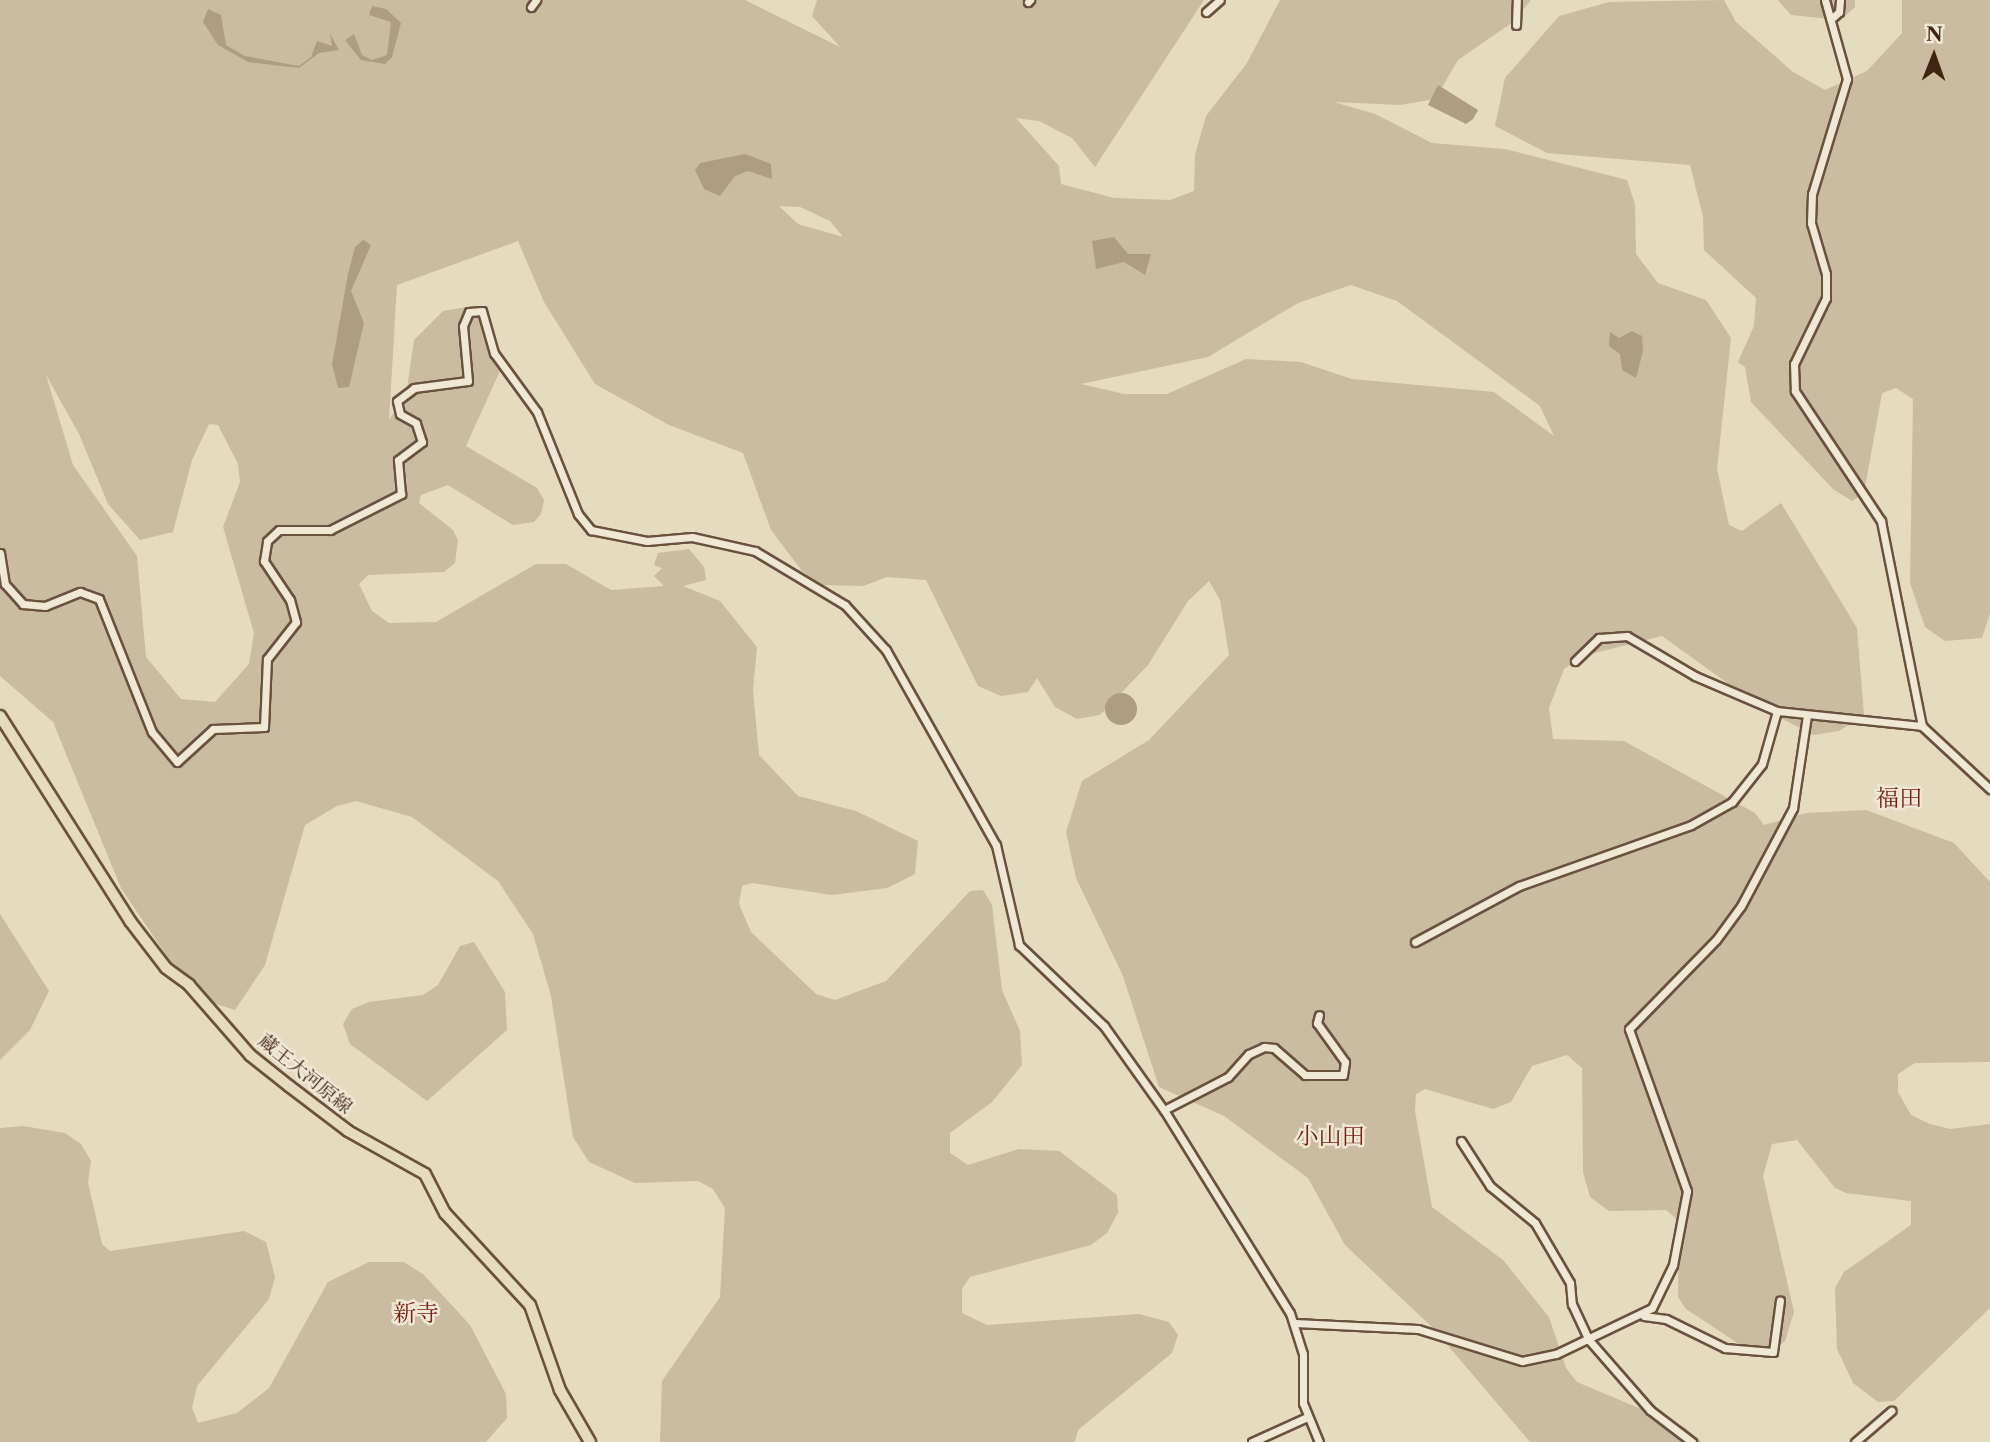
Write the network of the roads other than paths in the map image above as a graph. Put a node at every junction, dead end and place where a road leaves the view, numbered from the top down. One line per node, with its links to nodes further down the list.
1 (1220, 0): 5 (street)
2 (1517, 0): 7 (street)
3 (1825, 0): 6 (street)
4 (1840, 0): 6 (street)
5 (1206, 12)
6 (1832, 18): 13 (street)
7 (1516, 25)
8 (0, 553): 17 (street)
9 (1575, 661): 10 (street)
10 (1777, 711): 11 (street); 15 (street)
11 (1807, 715): 13 (street); 20 (street)
12 (0, 716): 25 (main road, 蔵王大河原線)
13 (1922, 726): 14 (street)
14 (1990, 789)
15 (1415, 942)
16 (1319, 1015): 17 (street)
17 (1164, 1110): 21 (street)
18 (1461, 1140): 22 (street)
19 (1780, 1300): 20 (street)
20 (1643, 1316): 22 (street)
21 (1295, 1323): 22 (street); 24 (street)
22 (1589, 1340): 28 (street)
23 (1891, 1411): 29 (street)
24 (1307, 1417): 26 (street); 27 (street)
25 (590, 1442)
26 (1252, 1442)
27 (1319, 1442)
28 (1692, 1442)
29 (1855, 1442)

